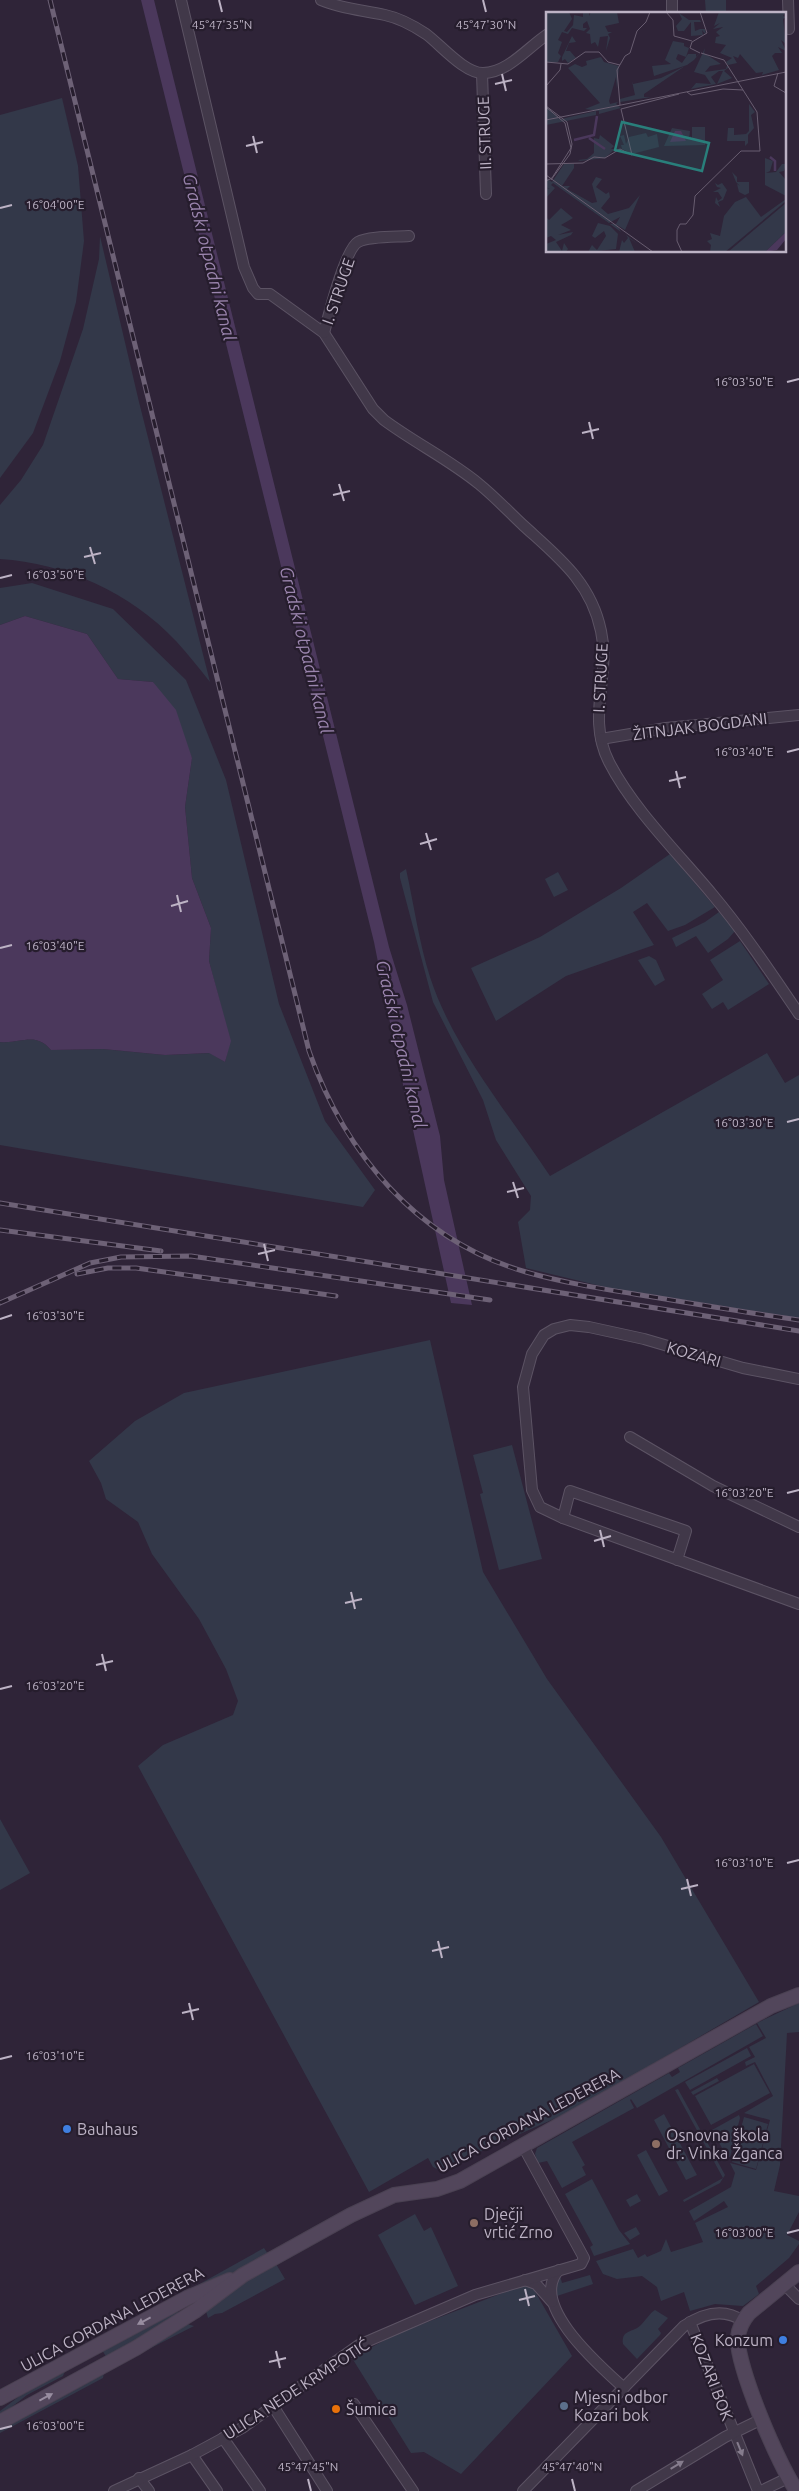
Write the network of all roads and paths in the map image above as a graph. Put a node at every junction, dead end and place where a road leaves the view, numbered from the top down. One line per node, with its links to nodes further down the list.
1 (181, 0): 9 (street, I. STRUGE)
2 (321, 0): 6 (street, II. STRUGE)
3 (788, 0): 4 (street)
4 (791, 29)
5 (546, 36): 6 (street, II. STRUGE)
6 (482, 73): 7 (street, II. STRUGE)
7 (486, 194)
8 (409, 236): 9 (street, I. STRUGE)
9 (324, 333): 11 (street, I. STRUGE)
10 (799, 715): 11 (street, ŽITNJAK BOGDANI)
11 (601, 739): 12 (street, I. STRUGE)
12 (799, 1014)
13 (799, 1379): 15 (street, KOZARI)
14 (630, 1437): 16 (street)
15 (564, 1518): 17 (street, KOZARI); 17 (street)
16 (799, 1526)
17 (677, 1560): 18 (street, KOZARI)
18 (799, 1604)
19 (799, 1994): 20 (street, ULICA GORDANA LEDERERA)
20 (523, 2146): 21 (street, ULICA NEDE KRMPOTIĆ); 23 (street, ULICA GORDANA LEDERERA)
21 (559, 2270): 24 (street, ULICA NEDE KRMPOTIĆ); 27 (street)
22 (799, 2272): 25 (street)
23 (243, 2275): 31 (street, ULICA GORDANA LEDERERA, one-way to 31); 35 (street, ULICA GORDANA LEDERERA, one-way to 23)
24 (525, 2280): 27 (street); 33 (street, ULICA NEDE KRMPOTIĆ)
25 (785, 2285): 26 (street); 28 (street)
26 (799, 2299)
27 (554, 2305): 30 (street)
28 (743, 2321): 29 (street); 34 (street)
29 (690, 2322): 30 (street); 36 (street, KOZARI BOK)
30 (624, 2388): 47 (street)
31 (0, 2398)
32 (354, 2404): 46 (street)
33 (273, 2406): 37 (street, ULICA NEDE KRMPOTIĆ); 45 (street)
34 (762, 2419): 36 (street, KOZARI BOK); 40 (street)
35 (0, 2422)
36 (734, 2432): 48 (street, KOZARI BOK, one-way to 36); 49 (street, KOZARI BOK, one-way to 49)
37 (223, 2438): 38 (street, ULICA NEDE KRMPOTIĆ); 44 (street)
38 (192, 2455): 39 (street, ULICA NEDE KRMPOTIĆ); 43 (street)
39 (139, 2478): 41 (street, ULICA NEDE KRMPOTIĆ); 42 (street)
40 (788, 2478): 49 (street); 50 (street)
41 (114, 2491)
42 (148, 2491)
43 (217, 2491)
44 (260, 2491)
45 (327, 2491)
46 (414, 2491)
47 (523, 2491)
48 (636, 2491)
49 (759, 2491)
50 (797, 2491)

